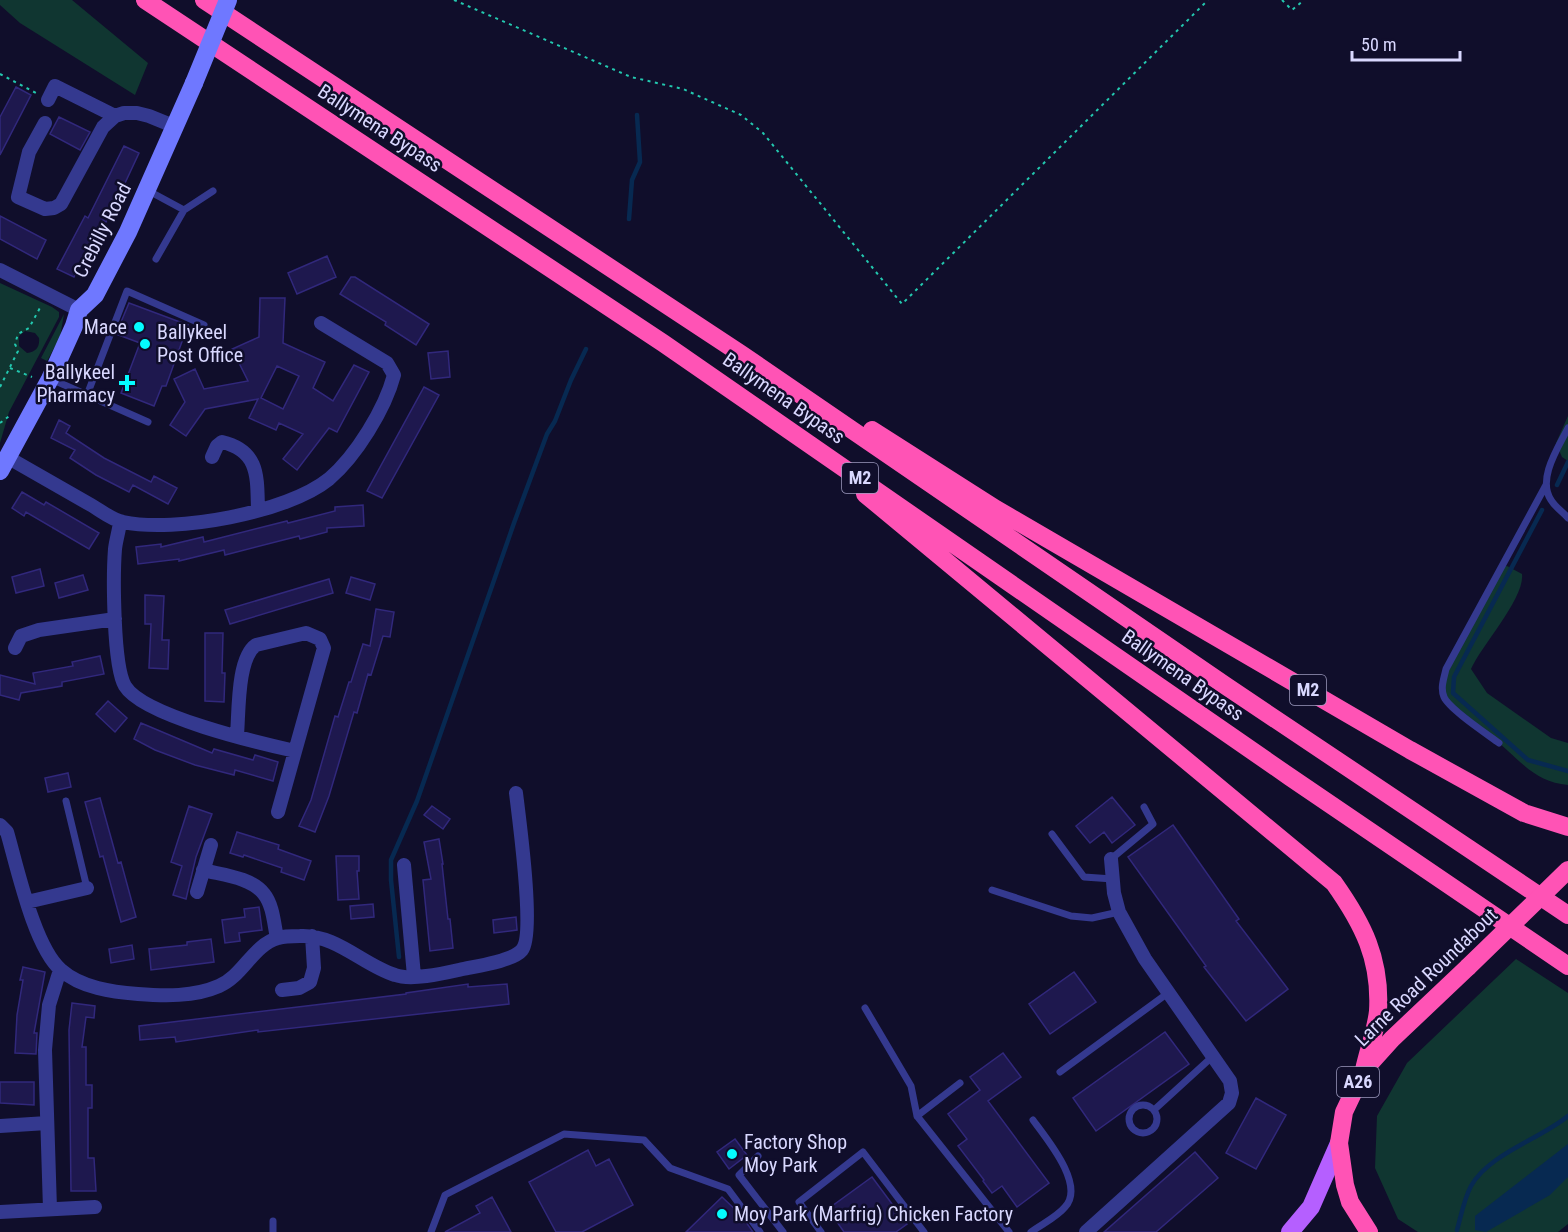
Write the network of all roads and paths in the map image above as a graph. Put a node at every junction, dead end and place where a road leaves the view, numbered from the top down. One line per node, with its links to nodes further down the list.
1 (145, 0): 23 (highway, Ballymena Bypass / M2)
2 (204, 0): 16 (highway, Ballymena Bypass / M2)
3 (228, 0): 12 (street, Crebilly Road, bridge)
4 (454, 0): 5 (path)
5 (1208, 0)
6 (1282, 0): 7 (path)
7 (1304, 0)
8 (0, 74): 9 (path)
9 (48, 100): 10 (street)
10 (114, 116): 11 (street); 12 (street)
11 (45, 123)
12 (176, 127): 13 (street, Crebilly Road)
13 (147, 190): 15 (lane); 20 (street, Crebilly Road)
14 (213, 191): 15 (lane)
15 (184, 210): 17 (lane)
16 (561, 234): 46 (highway, M2); 59 (highway, Ballymena Bypass / M2)
17 (156, 259)
18 (0, 270): 19 (street)
19 (48, 292): 20 (street); 24 (path)
20 (79, 310): 25 (street, Crebilly Road)
21 (321, 323): 33 (street)
22 (196, 335): 27 (lane)
23 (663, 343): 62 (highway, Ballymena Bypass / M2); 69 (highway, M2)
24 (10, 368): 25 (path); 26 (path)
25 (44, 374): 27 (lane); 31 (street, Crebilly Road)
26 (0, 387)
27 (87, 395): 28 (lane)
28 (148, 422)
29 (1568, 428): 32 (lane)
30 (212, 457): 33 (street)
31 (4, 464): 35 (street)
32 (1545, 484): 34 (lane); 39 (lane)
33 (258, 510): 35 (street)
34 (1568, 518)
35 (120, 522): 36 (street)
36 (115, 619): 37 (street); 38 (street)
37 (15, 648)
38 (237, 735): 40 (street); 40 (street)
39 (1499, 743)
40 (295, 751): 44 (street)
41 (516, 793): 64 (street)
42 (66, 801): 54 (lane)
43 (1144, 807): 49 (lane)
44 (278, 812)
45 (0, 825): 57 (street)
46 (1568, 827)
47 (1052, 834): 53 (lane)
48 (211, 845): 51 (street)
49 (1111, 859): 53 (street)
50 (404, 865): 64 (street)
51 (203, 870): 56 (street); 61 (street)
52 (1568, 870): 69 (highway, Larne Road Roundabout / A26, bridge)
53 (1113, 879): 58 (street)
54 (87, 888): 57 (street)
55 (992, 890): 58 (lane)
56 (197, 892)
57 (27, 902): 63 (street)
58 (1119, 912): 66 (street)
59 (1568, 915)
60 (312, 936): 61 (street); 64 (street); 65 (street)
61 (277, 938): 63 (street)
62 (1568, 966)
63 (60, 970): 75 (street)
64 (414, 976)
65 (282, 990)
66 (1168, 993): 68 (street); 70 (lane)
67 (865, 1008): 73 (lane)
68 (1212, 1057): 72 (lane); 91 (street)
69 (1364, 1070): 77 (highway, Larne Road Roundabout / A26)
70 (1060, 1072)
71 (960, 1083): 73 (lane)
72 (1154, 1110): 72 (lane)
73 (917, 1116): 89 (lane)
74 (1033, 1120): 90 (lane)
75 (47, 1123): 76 (street); 80 (street)
76 (0, 1126)
77 (1339, 1143): 92 (main road, A26); 93 (highway, Larne Road Roundabout / A26)
78 (758, 1156): 86 (lane)
79 (95, 1207): 80 (street)
80 (50, 1209): 81 (street)
81 (0, 1212)
82 (273, 1221): 83 (lane)
83 (273, 1232)
84 (431, 1232): 85 (lane)
85 (760, 1232)
86 (783, 1232)
87 (821, 1232): 88 (lane)
88 (924, 1232)
89 (1009, 1232)
90 (1031, 1232)
91 (1086, 1232)
92 (1290, 1232)
93 (1369, 1232)

